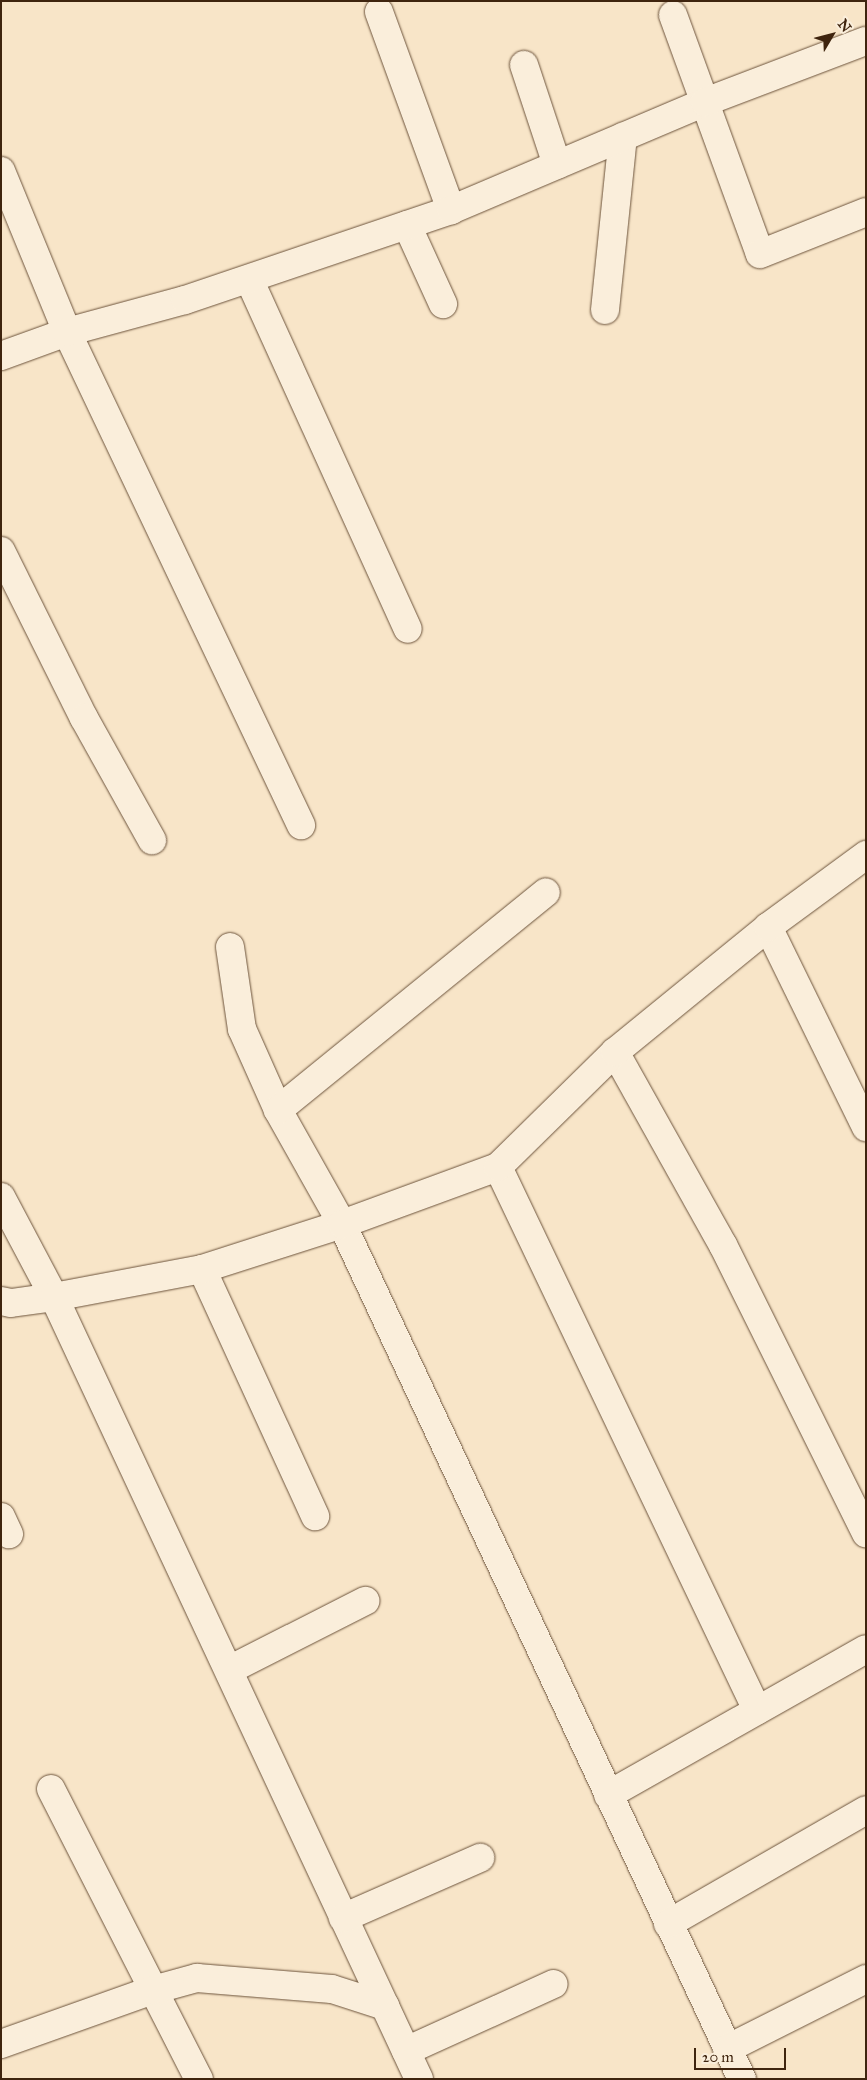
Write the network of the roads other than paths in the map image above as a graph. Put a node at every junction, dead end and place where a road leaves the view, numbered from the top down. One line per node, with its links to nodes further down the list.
1 (379, 12): 9 (street)
2 (674, 15): 5 (street)
3 (866, 41): 5 (street)
4 (524, 65): 7 (street)
5 (705, 102): 6 (street); 10 (street)
6 (623, 137): 7 (street); 14 (street)
7 (556, 165): 9 (street)
8 (1, 171): 15 (street)
9 (451, 210): 11 (street)
10 (866, 212)
11 (407, 225): 12 (street); 13 (street)
12 (249, 279): 15 (street); 18 (street)
13 (443, 304)
14 (605, 310)
15 (67, 332): 16 (street); 19 (street)
16 (1, 356)
17 (1, 551): 20 (street)
18 (408, 628)
19 (301, 825)
20 (152, 840)
21 (866, 855): 23 (street)
22 (546, 892): 26 (street)
23 (768, 927): 25 (street); 27 (street)
24 (230, 947): 26 (street)
25 (615, 1052): 28 (street); 35 (street)
26 (278, 1110): 30 (street)
27 (866, 1127)
28 (498, 1167): 30 (street); 39 (street)
29 (1, 1197): 32 (street)
30 (342, 1224): 31 (street); 41 (street)
31 (202, 1269): 32 (street); 34 (street)
32 (54, 1297): 33 (street); 38 (street)
33 (1, 1300)
34 (315, 1516)
35 (866, 1533)
36 (364, 1601): 38 (street)
37 (866, 1650): 39 (street)
38 (229, 1670): 44 (street)
39 (756, 1710): 41 (street)
40 (51, 1789): 48 (street)
41 (608, 1795): 45 (street)
42 (866, 1810): 45 (street)
43 (480, 1858): 44 (street)
44 (343, 1918): 49 (street)
45 (668, 1924): 51 (street)
46 (866, 1979): 51 (street)
47 (554, 1984): 52 (street)
48 (153, 1990): 49 (street); 50 (street); 53 (street)
49 (385, 2006): 52 (street)
50 (1, 2044)
51 (727, 2049): 55 (street)
52 (406, 2051): 54 (street)
53 (198, 2079)
54 (419, 2079)
55 (742, 2079)

